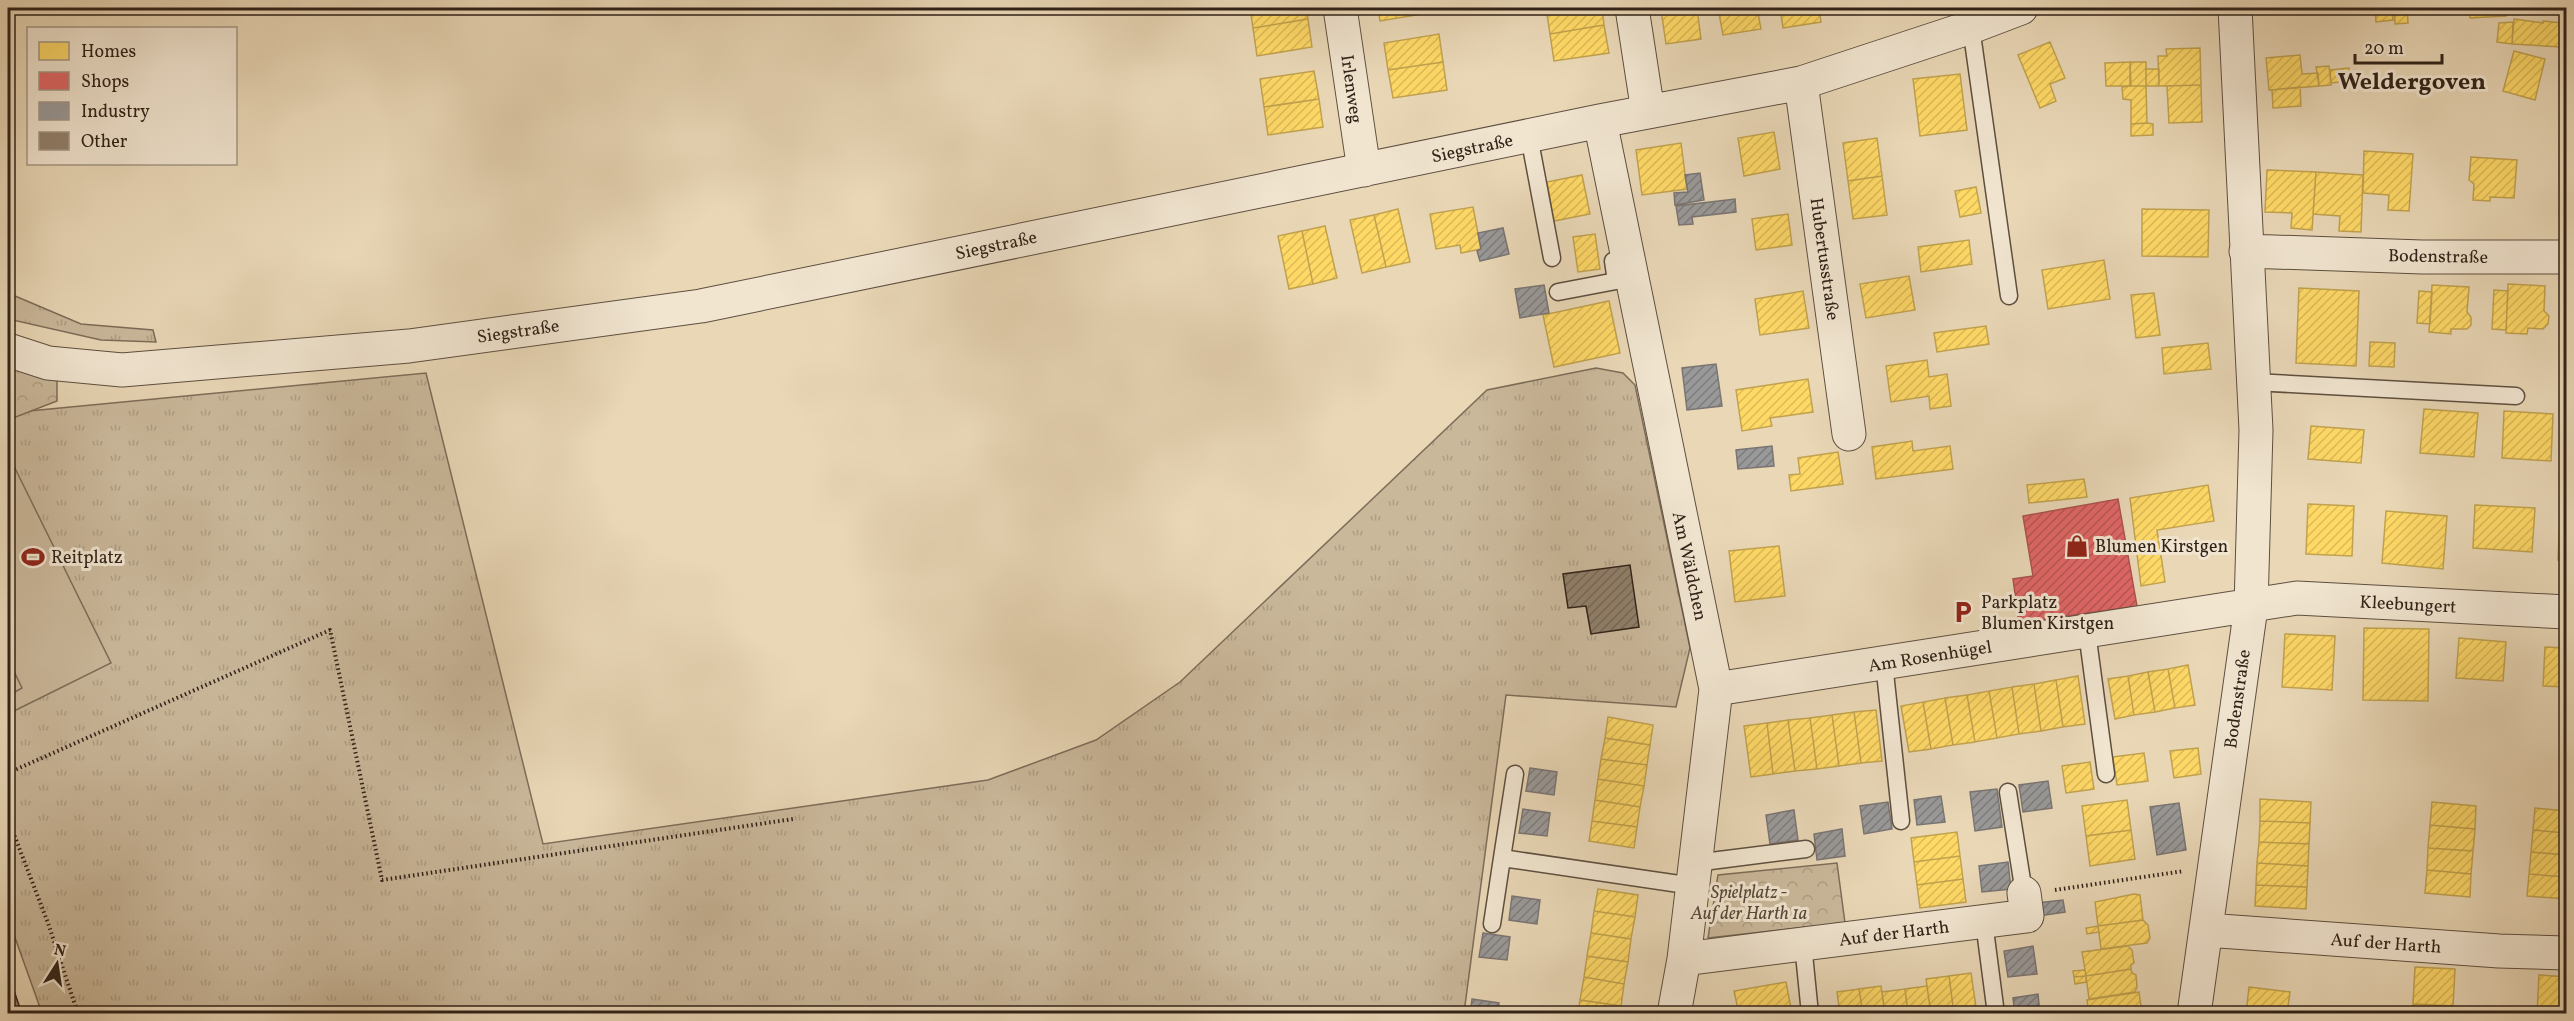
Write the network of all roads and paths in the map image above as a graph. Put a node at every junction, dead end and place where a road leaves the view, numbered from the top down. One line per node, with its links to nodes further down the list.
1 (1340, 8): 10 (street, Irlenweg)
2 (1632, 8): 7 (street)
3 (2021, 8): 5 (street, Siegstraße)
4 (2235, 8): 11 (street, Bodenstraße)
5 (1970, 17): 6 (street, Siegstraße); 16 (lane)
6 (1801, 83): 7 (street, Siegstraße); 20 (street, Hubertusstraße)
7 (1648, 112): 8 (street, Siegstraße)
8 (1600, 121): 9 (street, Siegstraße); 12 (street, Am Wäldchen)
9 (1529, 136): 10 (street, Siegstraße); 14 (lane)
10 (1364, 170): 17 (street, Siegstraße)
11 (2246, 251): 13 (street, Bodenstraße); 18 (street, Bodenstraße)
12 (1627, 255): 15 (lane); 25 (street, Am Wäldchen)
13 (2558, 257)
14 (1552, 258)
15 (1558, 292)
16 (2009, 296)
17 (8, 350)
18 (2253, 382): 19 (lane); 21 (street, Bodenstraße)
19 (2516, 396)
20 (1849, 434)
21 (2251, 607): 22 (street, Kleebungert); 23 (street, Am Rosenhügel); 36 (street, Bodenstraße)
22 (2566, 612)
23 (2087, 632): 24 (street, Am Rosenhügel); 28 (lane)
24 (1884, 663): 25 (street, Am Rosenhügel); 32 (lane)
25 (1716, 689): 35 (street, Am Wäldchen)
26 (8, 773): 31 (path)
27 (1515, 774): 34 (lane)
28 (2106, 774)
29 (2008, 792): 37 (lane, Auf der Harth)
30 (8, 819): 44 (path)
31 (793, 819)
32 (1901, 821)
33 (1806, 849): 35 (lane)
34 (1502, 858): 35 (lane); 39 (lane)
35 (1694, 874): 43 (street, Am Wäldchen)
36 (2212, 874): 37 (path); 40 (street, Bodenstraße)
37 (2024, 893): 38 (street, Auf der Harth)
38 (1984, 922): 41 (street, Auf der Harth); 49 (lane)
39 (1492, 924)
40 (2206, 930): 42 (street, Auf der Harth); 50 (street, Bodenstraße)
41 (1803, 944): 43 (street, Auf der Harth); 48 (lane)
42 (2566, 953)
43 (1684, 959): 47 (street, Am Wäldchen)
44 (78, 1014)
45 (1241, 1014): 46 (path)
46 (1280, 1014)
47 (1674, 1014)
48 (1810, 1014)
49 (1996, 1014)
50 (2194, 1014)

